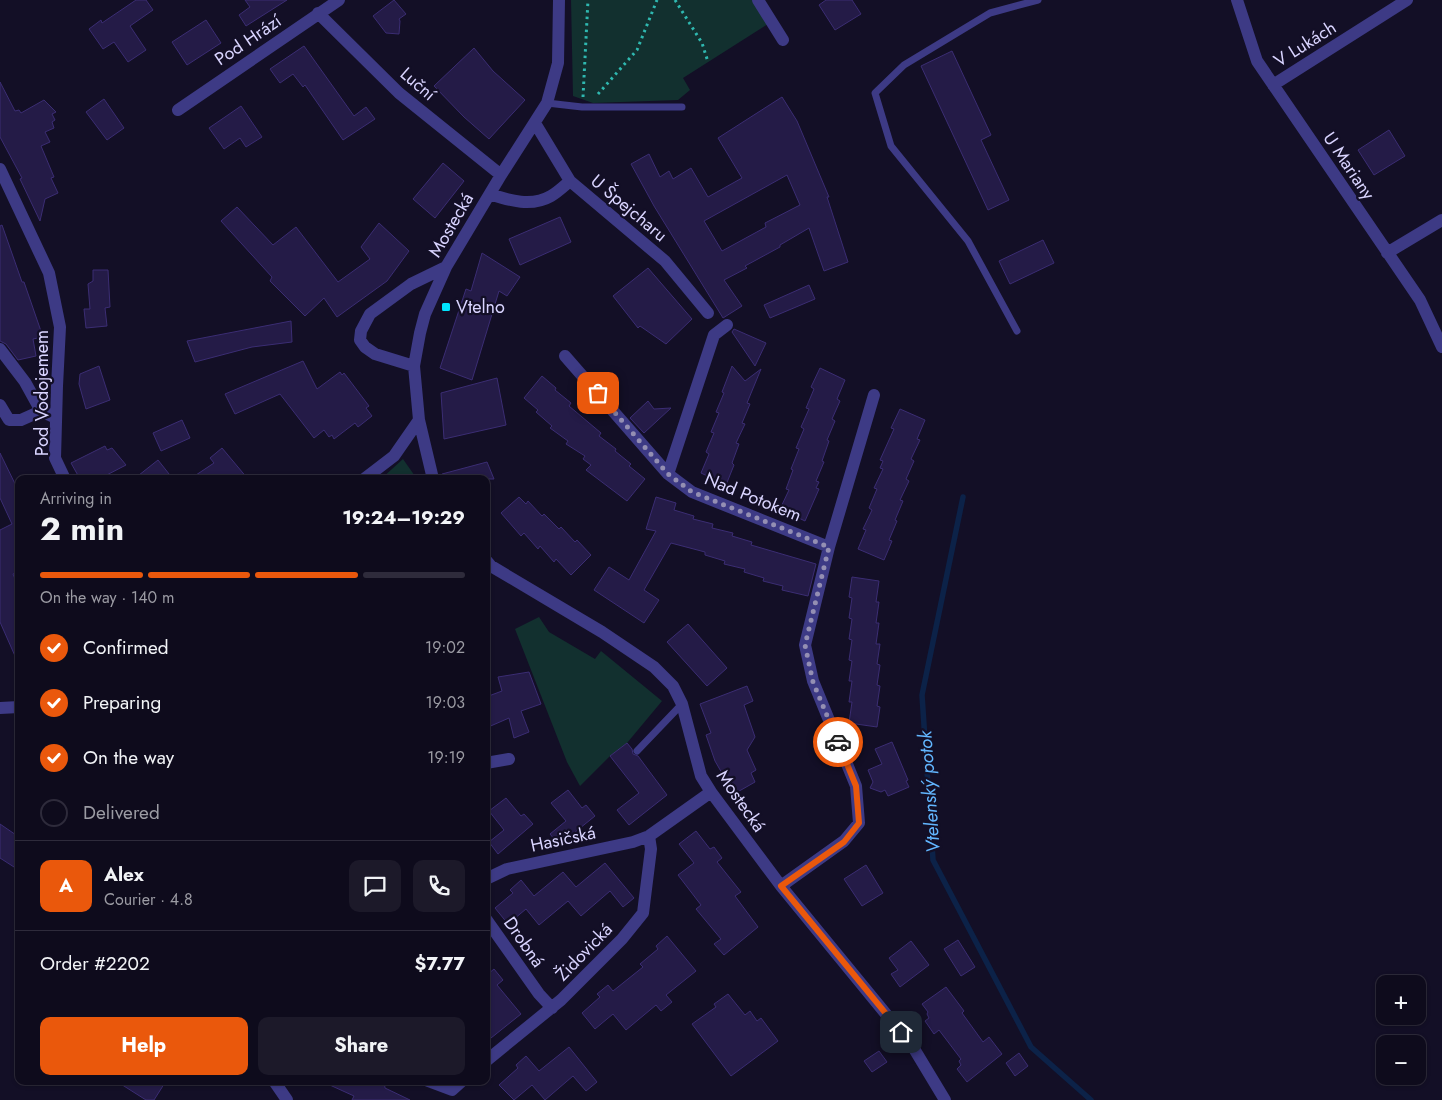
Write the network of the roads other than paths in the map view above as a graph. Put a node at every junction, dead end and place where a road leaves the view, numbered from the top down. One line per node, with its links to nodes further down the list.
1 (338, 0): 7 (street, Pod Hrází)
2 (560, 0): 10 (street, Mostecká)
3 (758, 0): 8 (street)
4 (1038, 0): 23 (lane)
5 (1237, 0): 9 (street, U Mariany)
6 (1407, 0): 9 (street, V Lukách)
7 (318, 13): 12 (street, Pod Hrází); 15 (street, Luční)
8 (784, 40)
9 (1273, 85): 19 (street, U Mariany)
10 (547, 103): 11 (lane); 13 (street, Mostecká)
11 (682, 107)
12 (178, 110)
13 (535, 123): 15 (street, Mostecká); 16 (street, U Špejcharu)
14 (0, 169): 31 (street, Pod Vodojemem)
15 (501, 175): 17 (street, Mostecká)
16 (570, 181): 17 (street); 21 (street, U Špejcharu)
17 (490, 194): 20 (street, Mostecká)
18 (1442, 220): 19 (street)
19 (1387, 254): 24 (street, U Mariany)
20 (446, 267): 27 (street, Mostecká); 27 (street)
21 (708, 313)
22 (727, 325): 33 (street)
23 (1017, 331)
24 (1442, 347)
25 (0, 350): 30 (street)
26 (565, 356): 33 (street, Nad Potokem)
27 (414, 366): 32 (street, Mostecká)
28 (874, 395): 37 (street)
29 (0, 405): 30 (street)
30 (41, 411): 31 (street)
31 (56, 418): 34 (street, Pod Vodojemem)
32 (419, 420): 35 (street); 36 (street, Mostecká)
33 (668, 474): 37 (street, Nad Potokem)
34 (63, 475)
35 (369, 475)
36 (432, 475)
37 (829, 547): 48 (street)
38 (490, 566): 39 (street, Mostecká)
39 (682, 704): 42 (lane); 45 (street, Mostecká)
40 (15, 706): 41 (street)
41 (0, 708)
42 (637, 751)
43 (509, 759): 44 (street)
44 (490, 762)
45 (711, 792): 46 (street, Hasičská); 48 (street, Mostecká)
46 (649, 836): 47 (street, Hasičská); 50 (street, Židovická)
47 (490, 877)
48 (781, 886): 56 (street, Mostecká)
49 (490, 925): 50 (street, Drobná)
50 (552, 1008): 51 (street, Židovická)
51 (490, 1058)
52 (277, 1085): 55 (street)
53 (439, 1085): 54 (street)
54 (458, 1085)
55 (288, 1100)
56 (945, 1100)

